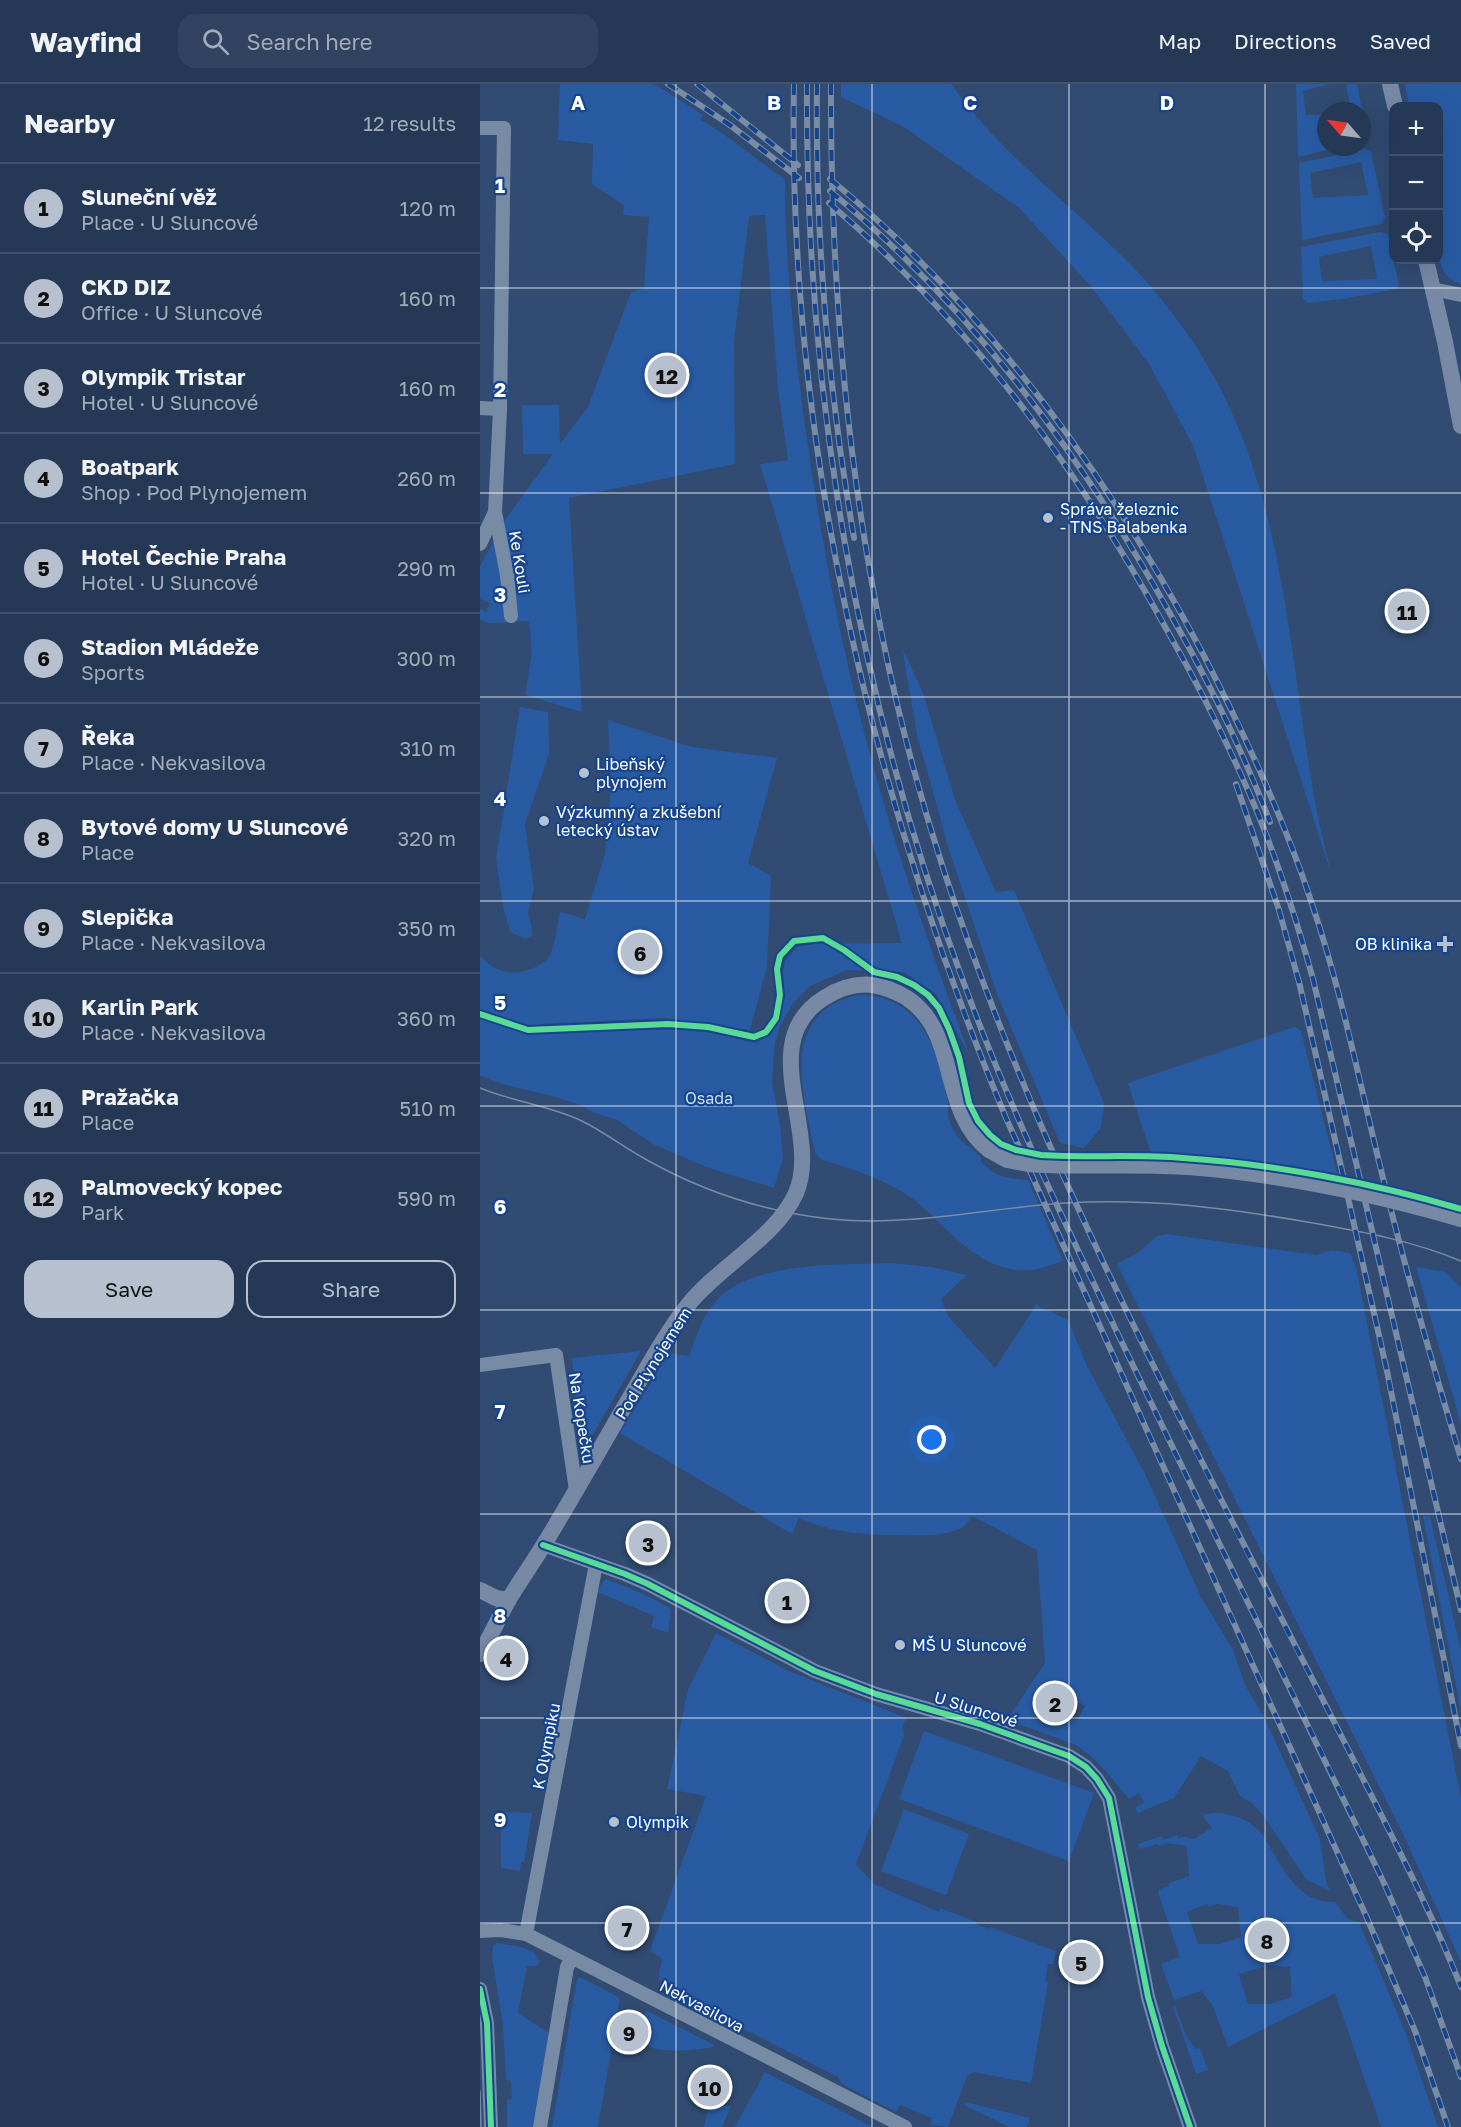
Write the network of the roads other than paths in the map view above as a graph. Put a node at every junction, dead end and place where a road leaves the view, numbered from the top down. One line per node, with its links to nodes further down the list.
1 (1390, 84): 2 (main road)
2 (1394, 102)
3 (480, 128): 8 (street)
4 (1427, 264): 5 (main road)
5 (1432, 289): 6 (street); 9 (main road)
6 (1461, 295)
7 (480, 408): 8 (street)
8 (500, 409): 10 (street)
9 (1461, 426)
10 (495, 512): 11 (street, Ke Kouli); 12 (street, Ke Kouli)
11 (480, 544)
12 (511, 616)
13 (1461, 1219): 15 (main road, Pod Plynojemem, bridge)
14 (480, 1365): 15 (street, Na Kopečku)
15 (576, 1490): 16 (main road, Pod Plynojemem)
16 (543, 1545): 17 (street, U Sluncové); 19 (main road, Pod Plynojemem)
17 (596, 1564): 23 (street, K Olympiku); 29 (street, U Sluncové)
18 (480, 1590): 19 (main road)
19 (509, 1600): 20 (main road, Pod Plynojemem); 21 (main road, Pod Plynojemem)
20 (480, 1632)
21 (480, 1654)
22 (480, 1930): 23 (street, Nekvasilova)
23 (526, 1934): 24 (street, Nekvasilova)
24 (572, 1958): 27 (street); 28 (street, Nekvasilova)
25 (480, 1989): 26 (street)
26 (491, 2127)
27 (540, 2127)
28 (905, 2127)
29 (1190, 2127)

